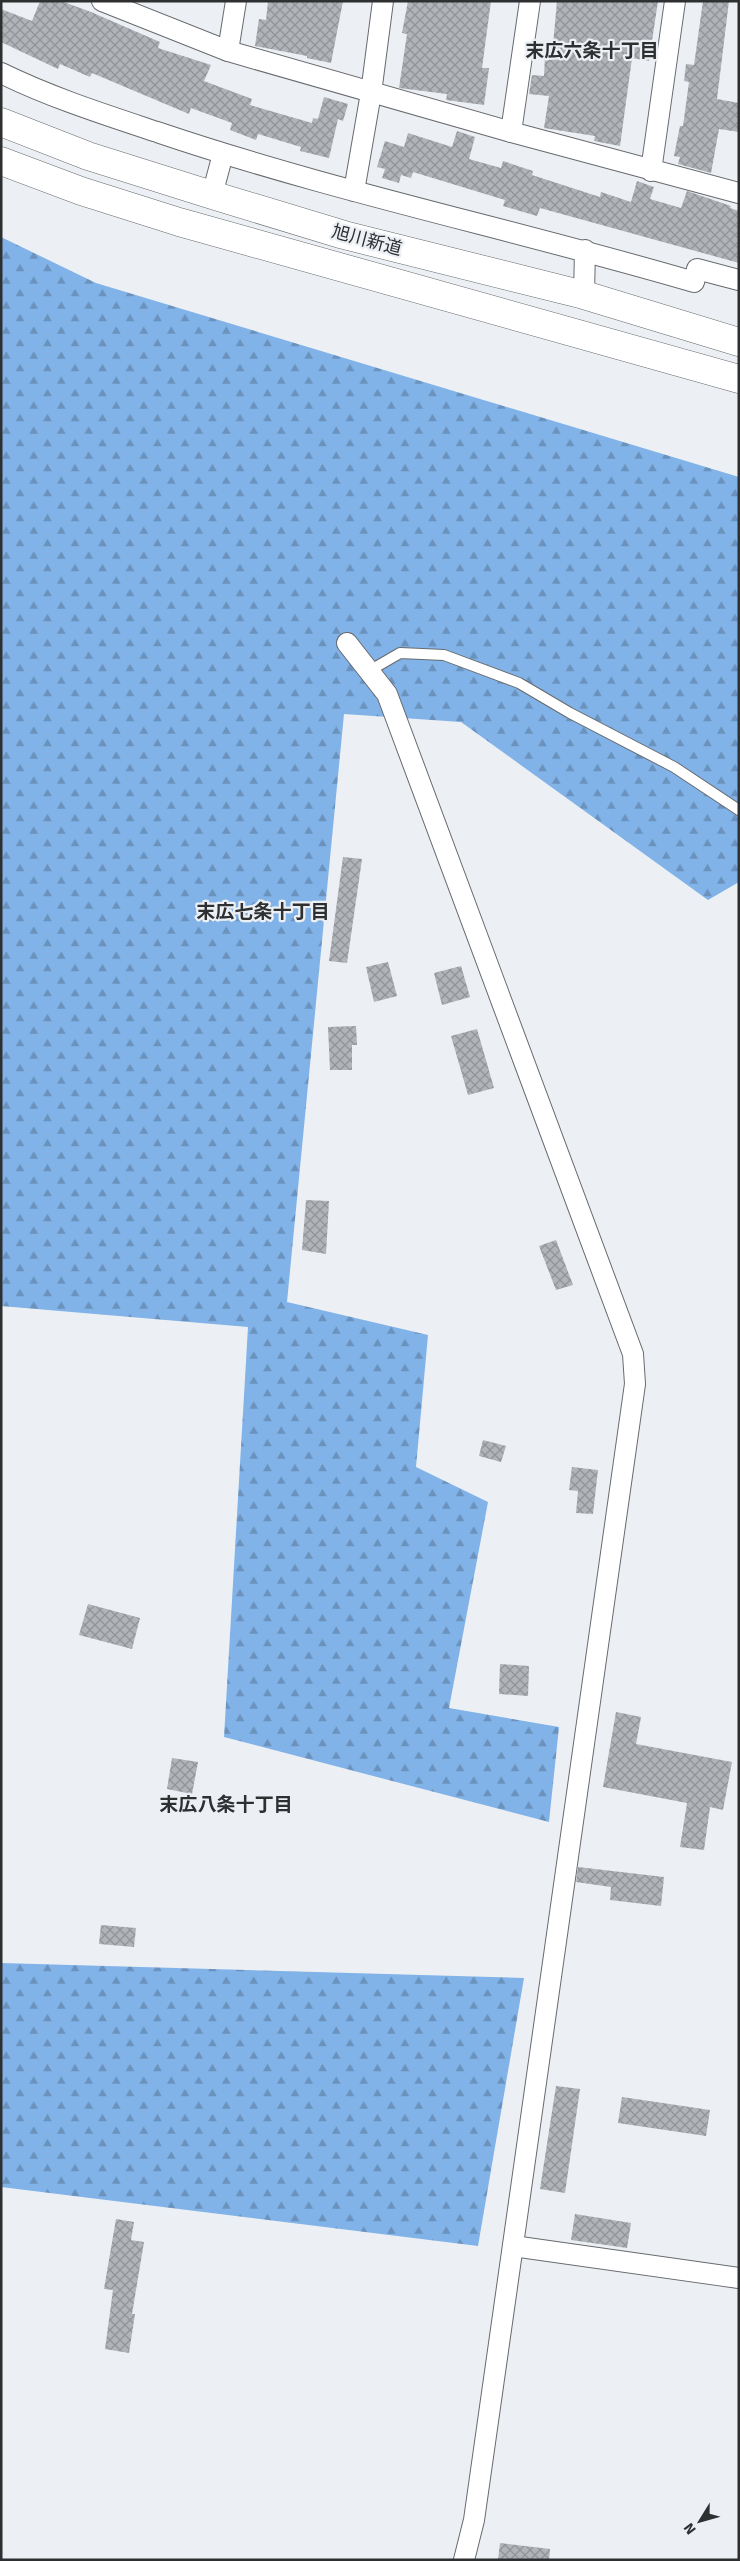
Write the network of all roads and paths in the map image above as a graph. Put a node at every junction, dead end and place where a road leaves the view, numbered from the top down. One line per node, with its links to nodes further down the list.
1 (102, 1): 6 (street)
2 (236, 1): 6 (street)
3 (383, 1): 8 (street)
4 (530, 1): 10 (street)
5 (675, 1): 13 (street)
6 (228, 52): 8 (street)
7 (1, 73): 11 (street)
8 (372, 93): 10 (street); 14 (street)
9 (1, 122): 16 (highway, 旭川新道)
10 (511, 132): 13 (street)
11 (223, 154): 14 (street); 16 (street)
12 (1, 161): 21 (highway, 旭川新道)
13 (651, 171): 15 (street)
14 (354, 191): 17 (street)
15 (739, 193)
16 (212, 195): 19 (highway, 旭川新道)
17 (585, 250): 18 (street); 19 (street)
18 (739, 280)
19 (584, 295): 20 (highway, 旭川新道)
20 (739, 342)
21 (739, 379)
22 (346, 643): 23 (street)
23 (369, 671): 24 (lane); 25 (street)
24 (739, 810)
25 (513, 2246): 26 (street); 27 (street)
26 (739, 2278)
27 (464, 2560)

